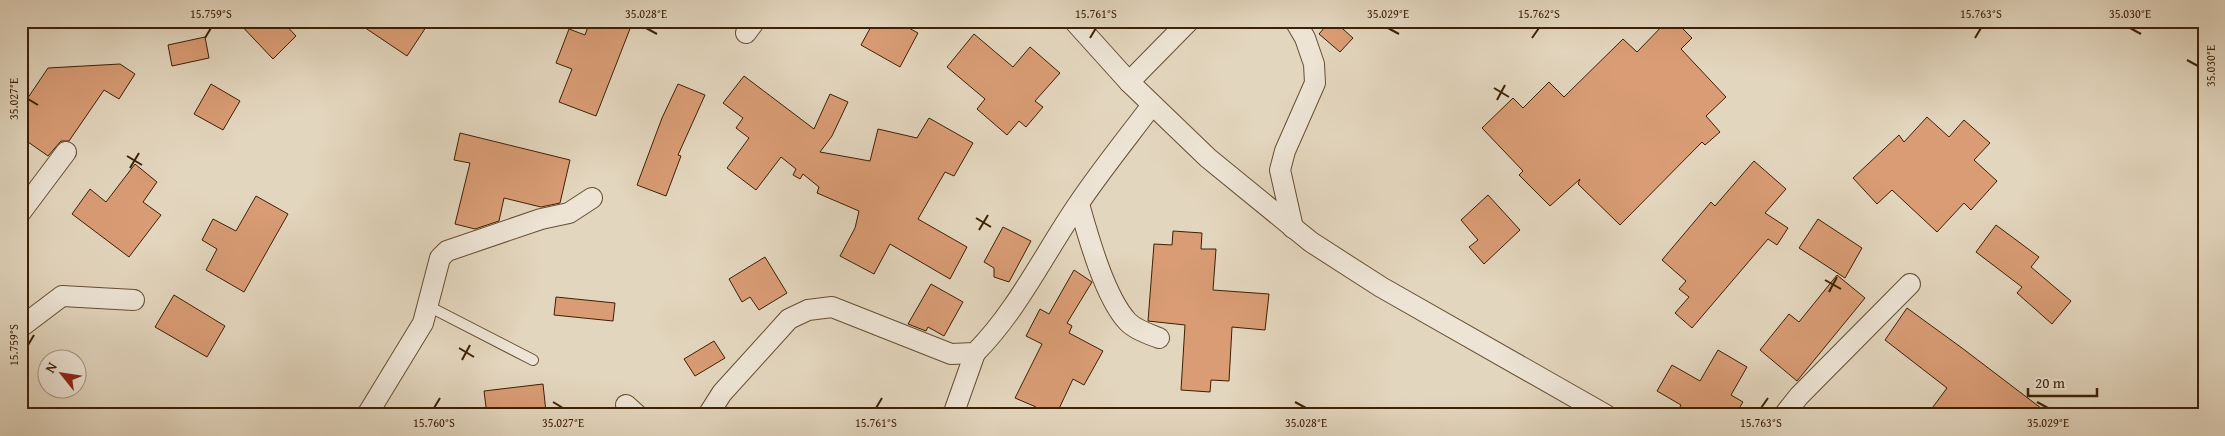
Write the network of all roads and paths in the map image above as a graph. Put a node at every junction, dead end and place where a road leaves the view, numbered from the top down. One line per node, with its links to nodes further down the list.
1 (1074, 21): 4 (street)
2 (1189, 21): 4 (street)
3 (1295, 21): 10 (street)
4 (1130, 82): 5 (street)
5 (1152, 105): 8 (street); 10 (street)
6 (66, 152): 9 (street)
7 (592, 198): 13 (street)
8 (1079, 204): 15 (street); 16 (street)
9 (21, 212)
10 (1293, 228): 21 (street)
11 (1910, 284): 22 (street)
12 (134, 300): 14 (street)
13 (428, 306): 17 (lane); 18 (street)
14 (21, 327)
15 (1159, 338)
16 (975, 352): 19 (street); 20 (street)
17 (533, 360)
18 (367, 415)
19 (708, 415)
20 (953, 415)
21 (1606, 415)
22 (1784, 415)

